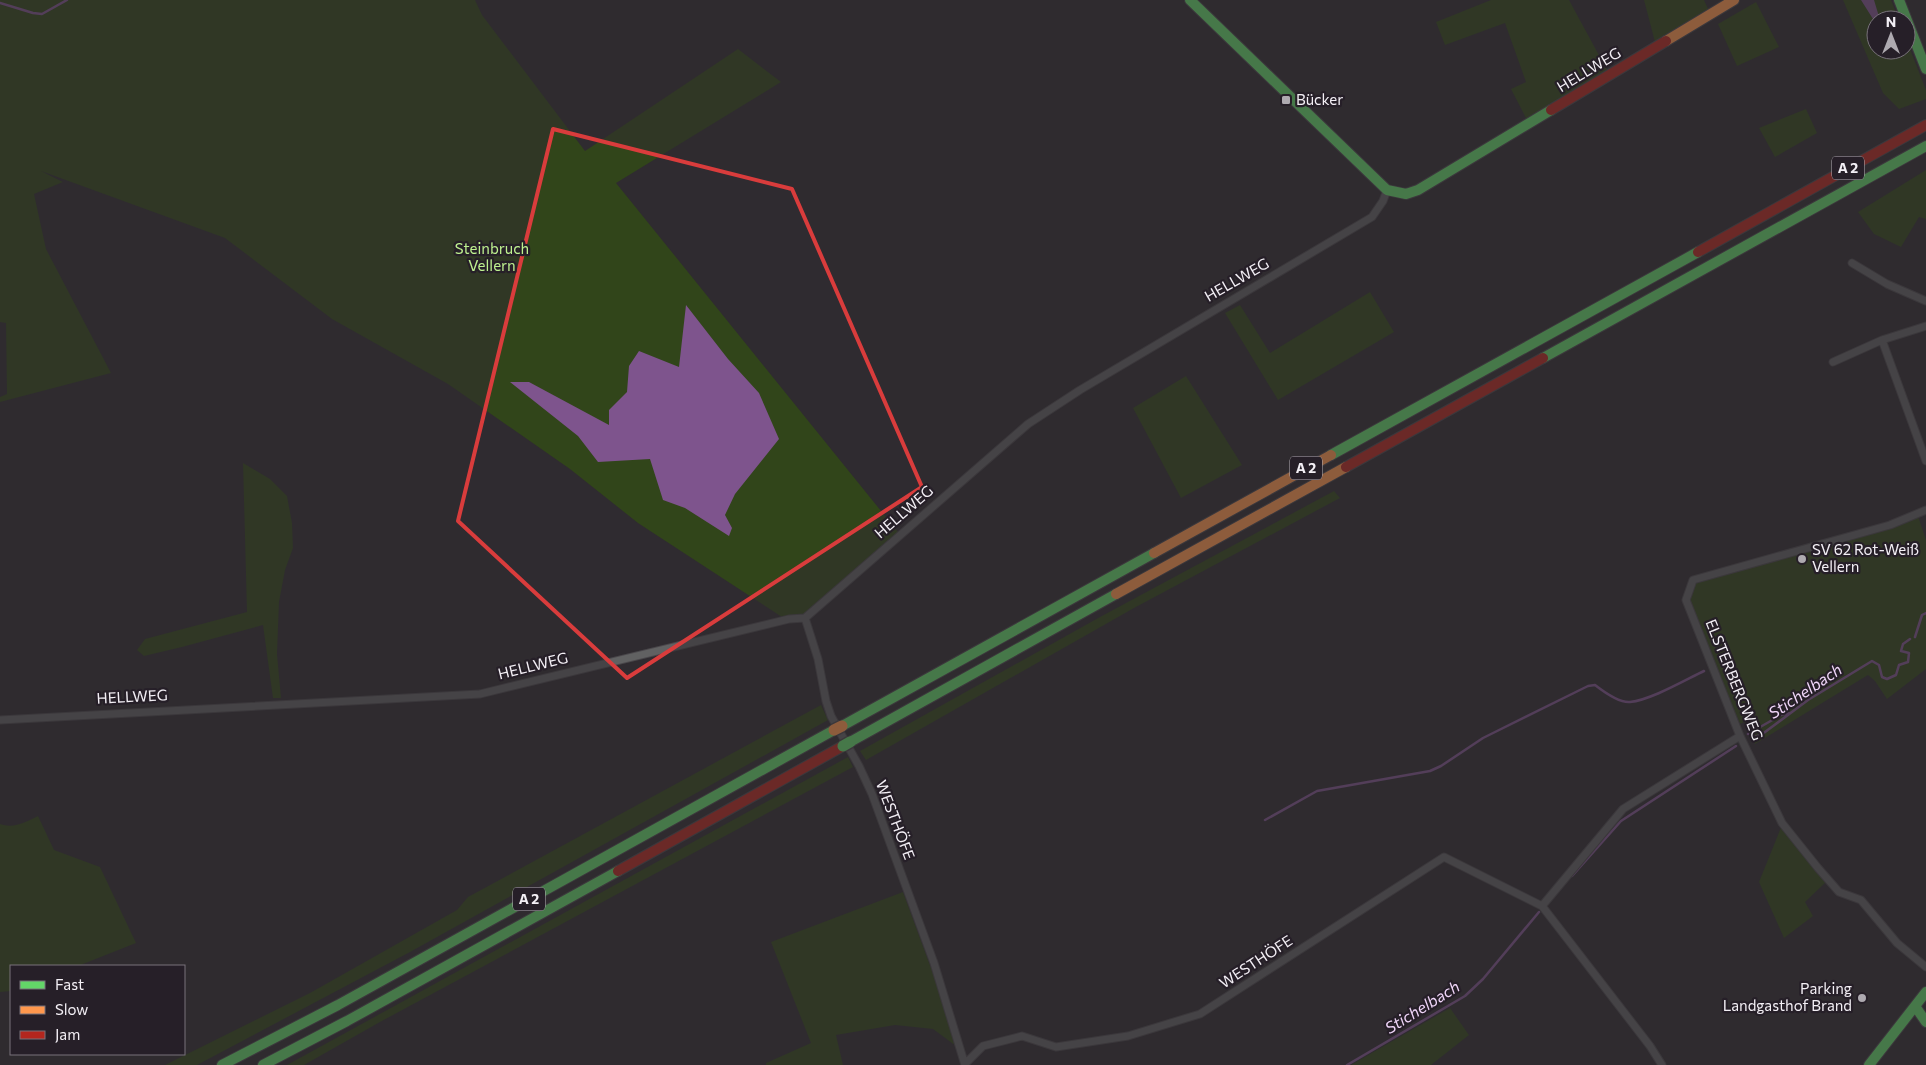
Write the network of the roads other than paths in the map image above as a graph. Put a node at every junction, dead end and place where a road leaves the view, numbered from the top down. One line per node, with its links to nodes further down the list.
1 (1190, 0): 7 (main road)
2 (1734, 0): 7 (main road, HELLWEG)
3 (1899, 0): 4 (main road)
4 (1926, 69)
5 (1926, 125): 24 (main road, A 2)
6 (1926, 146): 25 (main road, A 2)
7 (1386, 190): 15 (street, HELLWEG)
8 (1852, 263): 9 (street)
9 (1926, 300)
10 (1926, 326): 11 (street)
11 (1882, 340): 12 (street); 13 (street)
12 (1833, 362)
13 (1926, 461)
14 (1926, 510): 17 (street, ELSTERBERGWEG)
15 (805, 618): 16 (street, HELLWEG); 23 (street, WESTHÖFE)
16 (0, 720)
17 (1740, 736): 18 (street); 19 (street, ELSTERBERGWEG)
18 (1542, 906): 23 (street, WESTHÖFE); 26 (street)
19 (1926, 967)
20 (1926, 992): 21 (main road)
21 (1915, 1006): 22 (main road); 27 (main road)
22 (1926, 1022)
23 (965, 1064)
24 (222, 1065)
25 (263, 1065)
26 (1662, 1065)
27 (1869, 1065)

